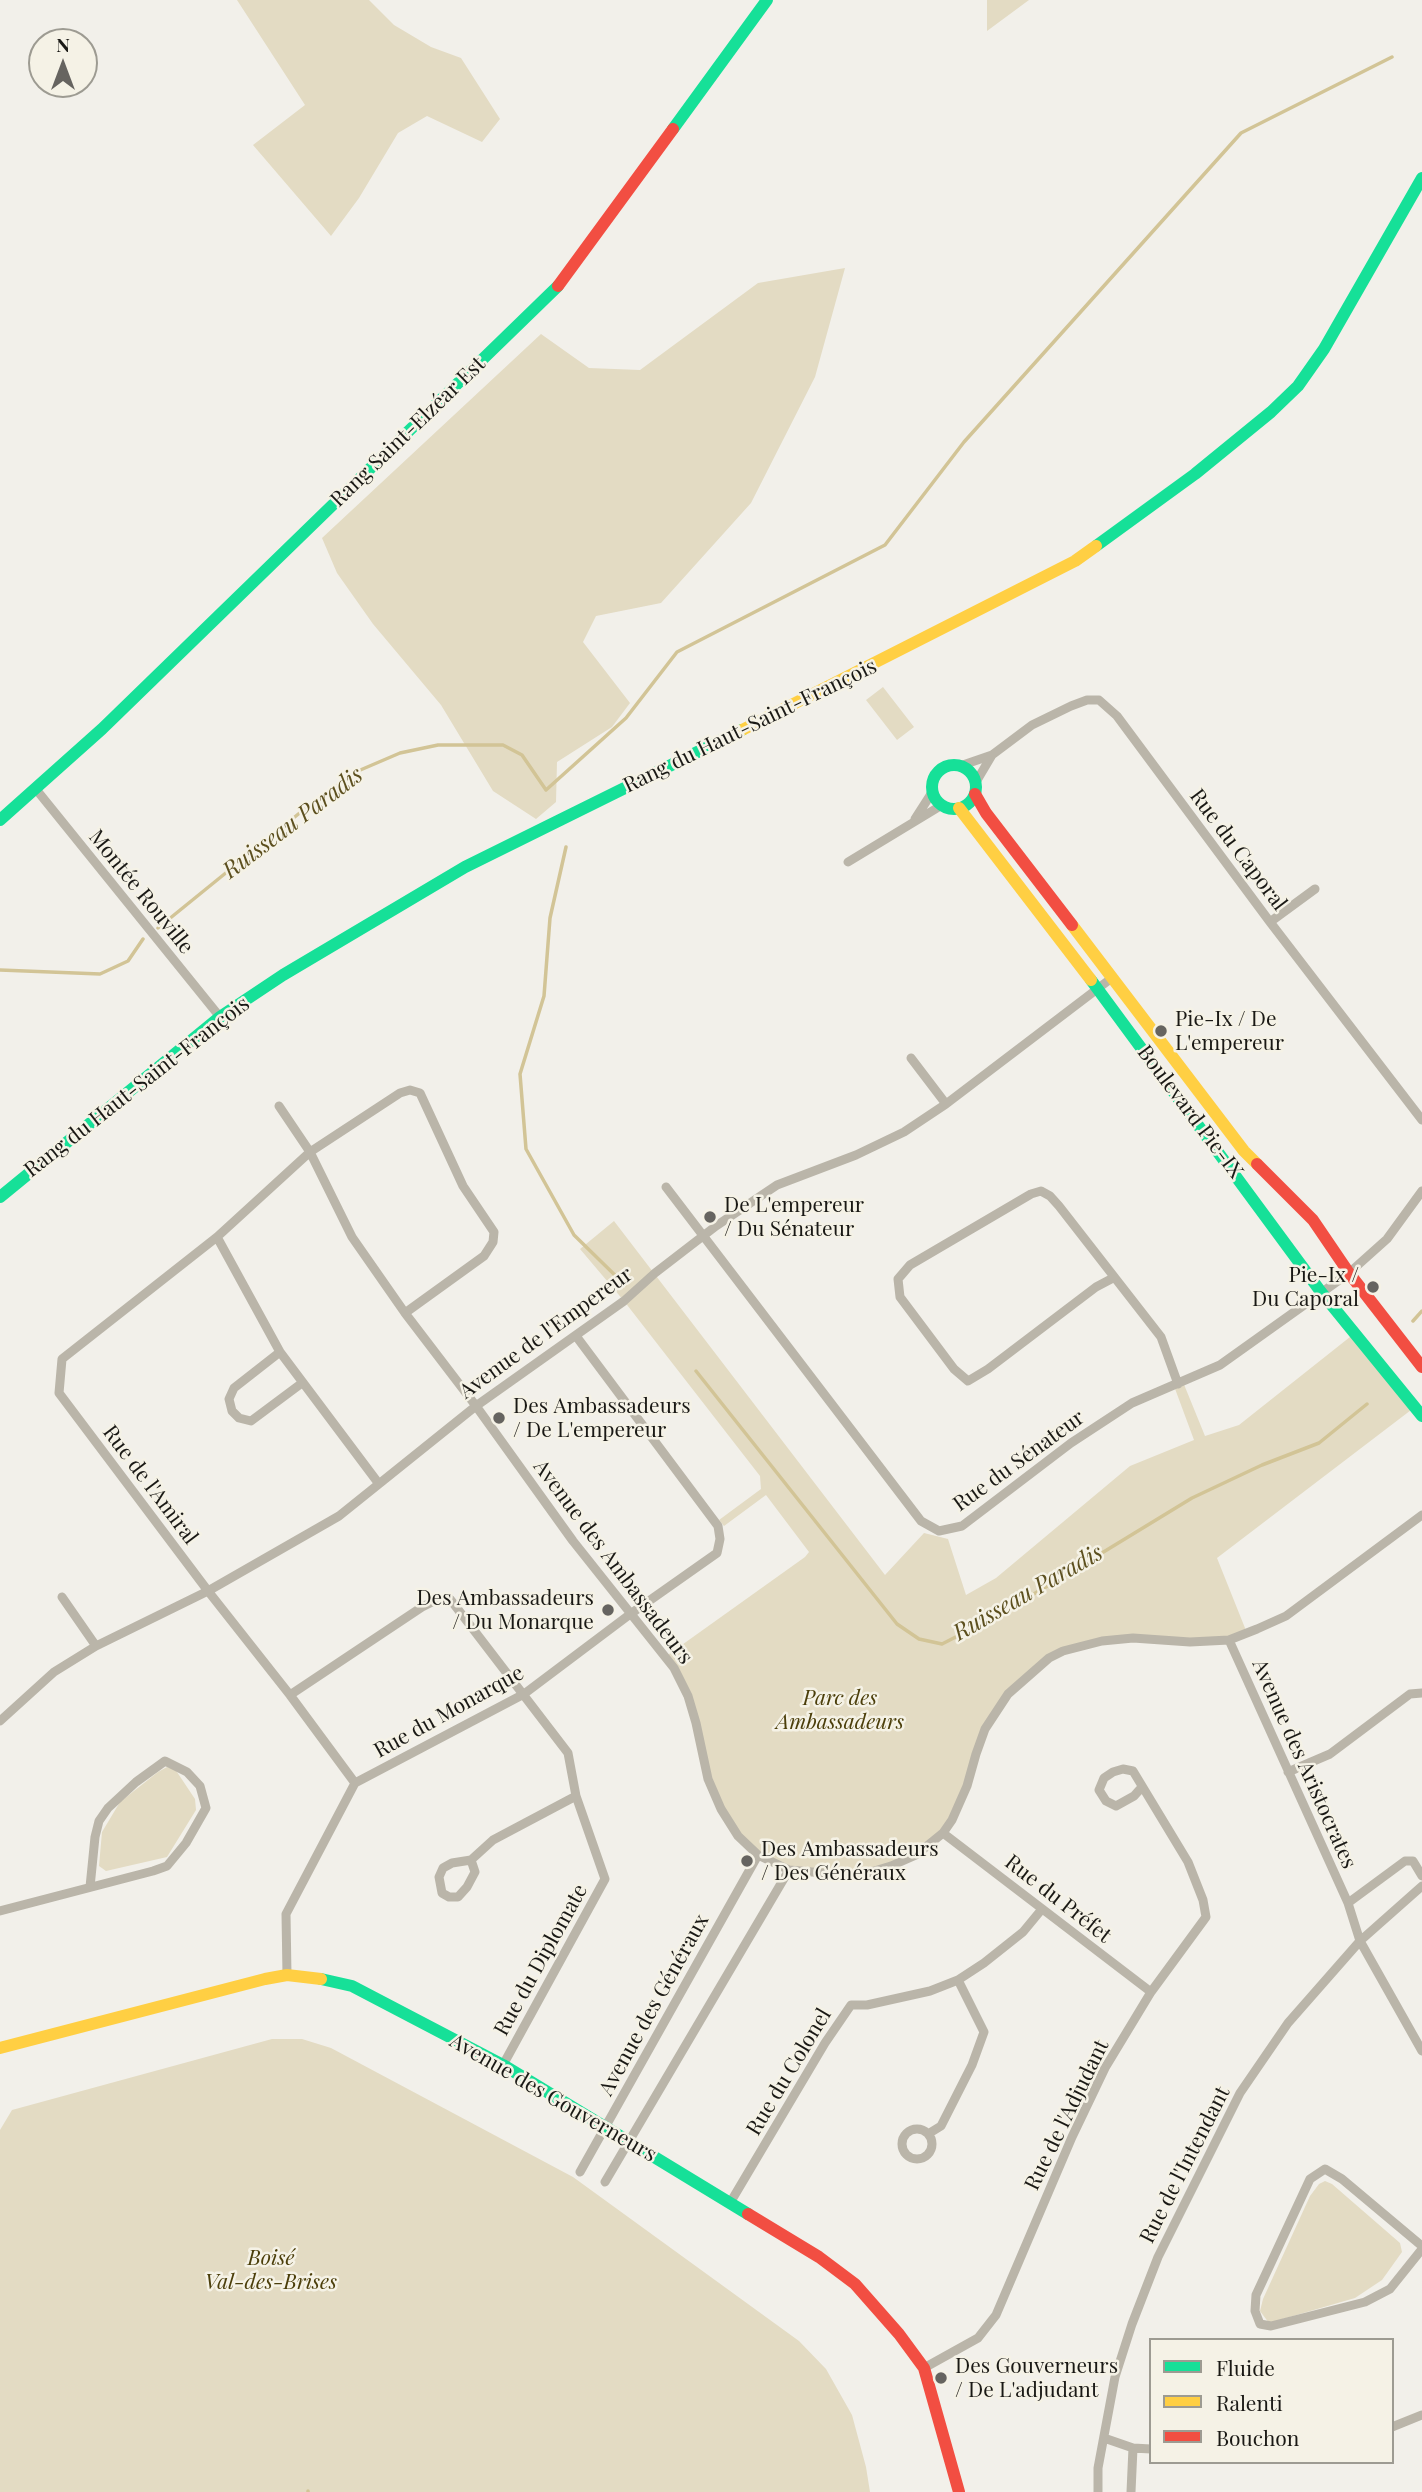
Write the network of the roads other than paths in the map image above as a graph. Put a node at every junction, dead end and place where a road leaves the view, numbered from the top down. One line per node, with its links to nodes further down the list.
1 (767, 0): 5 (street, Rang Saint-Elzéar Est)
2 (1422, 178): 17 (street, Rang du Haut-Saint-François)
3 (992, 755): 4 (street, Rue du Caporal); 6 (street, Rue du Caporal); 14 (street, Rue du Caporal)
4 (960, 766): 6 (street); 7 (street)
5 (35, 788): 10 (street, Rang Saint-Elzéar Est); 17 (street, Montée Rouville)
6 (976, 788): 9 (street); 15 (street, Boulevard Pie-IX)
7 (933, 791): 8 (street); 11 (street)
8 (942, 805): 9 (street); 11 (street)
9 (958, 808): 16 (street, Boulevard Pie-IX)
10 (0, 820)
11 (914, 820): 12 (street)
12 (848, 862)
13 (1315, 888): 14 (street)
14 (1270, 922): 21 (street, Rue du Caporal)
15 (1113, 977): 16 (street, Avenue de l'Empereur); 28 (street, Boulevard Pie-IX)
16 (1098, 988): 19 (street, Avenue de l'Empereur); 30 (street, Boulevard Pie-IX)
17 (220, 1017): 25 (street, Rang du Haut-Saint-François)
18 (911, 1058): 19 (street)
19 (946, 1104): 26 (street, Avenue de l'Empereur)
20 (279, 1106): 22 (street, Avenue des Ambassadeurs)
21 (1422, 1120)
22 (310, 1152): 27 (street, Rue de l'Amiral); 31 (street, Avenue des Ambassadeurs); 31 (street, Rue de l'Amiral)
23 (666, 1187): 26 (street, Rue du Sénateur)
24 (1422, 1191): 28 (street)
25 (0, 1197)
26 (705, 1236): 32 (street, Avenue de l'Empereur); 36 (street, Rue du Sénateur)
27 (217, 1237): 33 (street); 41 (street, Rue de l'Amiral)
28 (1349, 1273): 30 (street, Rue du Sénateur); 34 (street, Boulevard Pie-IX)
29 (1113, 1278): 29 (street); 36 (street)
30 (1321, 1292): 36 (street, Rue du Sénateur); 38 (street, Boulevard Pie-IX)
31 (405, 1313): 37 (street, Avenue des Ambassadeurs)
32 (576, 1336): 37 (street, Avenue de l'Empereur); 43 (street, Rue du Monarque)
33 (280, 1352): 35 (street); 35 (street)
34 (1422, 1367)
35 (302, 1383): 39 (street)
36 (1178, 1384)
37 (476, 1406): 39 (street, Avenue de l'Empereur); 43 (street, Avenue des Ambassadeurs)
38 (1422, 1416)
39 (379, 1483): 41 (street, Avenue de l'Empereur)
40 (1422, 1515): 44 (street, Avenue des Ambassadeurs)
41 (208, 1591): 45 (street, Avenue de l'Empereur); 48 (street, Rue de l'Amiral)
42 (62, 1597): 45 (street)
43 (629, 1615): 47 (street, Rue du Monarque); 55 (street, Avenue des Ambassadeurs)
44 (1229, 1640): 50 (street, Avenue des Aristocrates); 54 (street, Avenue des Ambassadeurs)
45 (96, 1646): 49 (street, Avenue de l'Empereur)
46 (1422, 1693): 50 (street)
47 (524, 1694): 48 (street, Rue du Diplomate); 51 (street, Rue du Monarque); 53 (street, Rue du Diplomate)
48 (290, 1695): 51 (street, Rue de l'Amiral)
49 (0, 1720)
50 (1289, 1772): 61 (street, Avenue des Aristocrates)
51 (355, 1783): 65 (street)
52 (1142, 1787): 52 (street, Rue de l'Adjudant); 67 (street, Rue de l'Adjudant)
53 (576, 1796): 56 (street); 70 (street, Rue du Diplomate)
54 (943, 1833): 57 (street, Avenue des Ambassadeurs); 62 (street, Rue du Préfet)
55 (758, 1855): 57 (street, Avenue des Ambassadeurs); 71 (street, Avenue des Généraux)
56 (471, 1860): 56 (street)
57 (789, 1870): 73 (street)
58 (1422, 1876): 61 (street, Avenue des Aristocrates)
59 (1422, 1886): 64 (street)
60 (90, 1887): 60 (street); 63 (street)
61 (1348, 1903): 64 (street, Avenue des Aristocrates)
62 (1042, 1909): 66 (street, Rue du Colonel); 67 (street, Rue du Préfet)
63 (0, 1911)
64 (1360, 1941): 68 (street, Avenue des Aristocrates); 81 (street, Rue de l'Intendant)
65 (287, 1975): 69 (street, Avenue des Gouverneurs); 70 (street, Avenue des Gouverneurs)
66 (958, 1980): 72 (street); 76 (street, Rue du Colonel)
67 (1151, 1992): 78 (street, Rue de l'Adjudant)
68 (1421, 2046)
69 (0, 2048)
70 (503, 2065): 71 (street, Avenue des Gouverneurs)
71 (605, 2128): 73 (street, Avenue des Gouverneurs); 74 (street, Avenue des Généraux)
72 (928, 2134)
73 (629, 2142): 75 (street); 76 (street, Avenue des Gouverneurs)
74 (580, 2172)
75 (605, 2182)
76 (730, 2203): 78 (street, Avenue des Gouverneurs)
77 (1422, 2248): 77 (street)
78 (924, 2368): 84 (street, Avenue des Gouverneurs)
79 (1422, 2415): 80 (street)
80 (1394, 2426)
81 (1104, 2438): 82 (street); 85 (street, Rue de l'Intendant)
82 (1133, 2448): 83 (street); 86 (street)
83 (1149, 2449)
84 (958, 2492)
85 (1098, 2492)
86 (1131, 2492)

